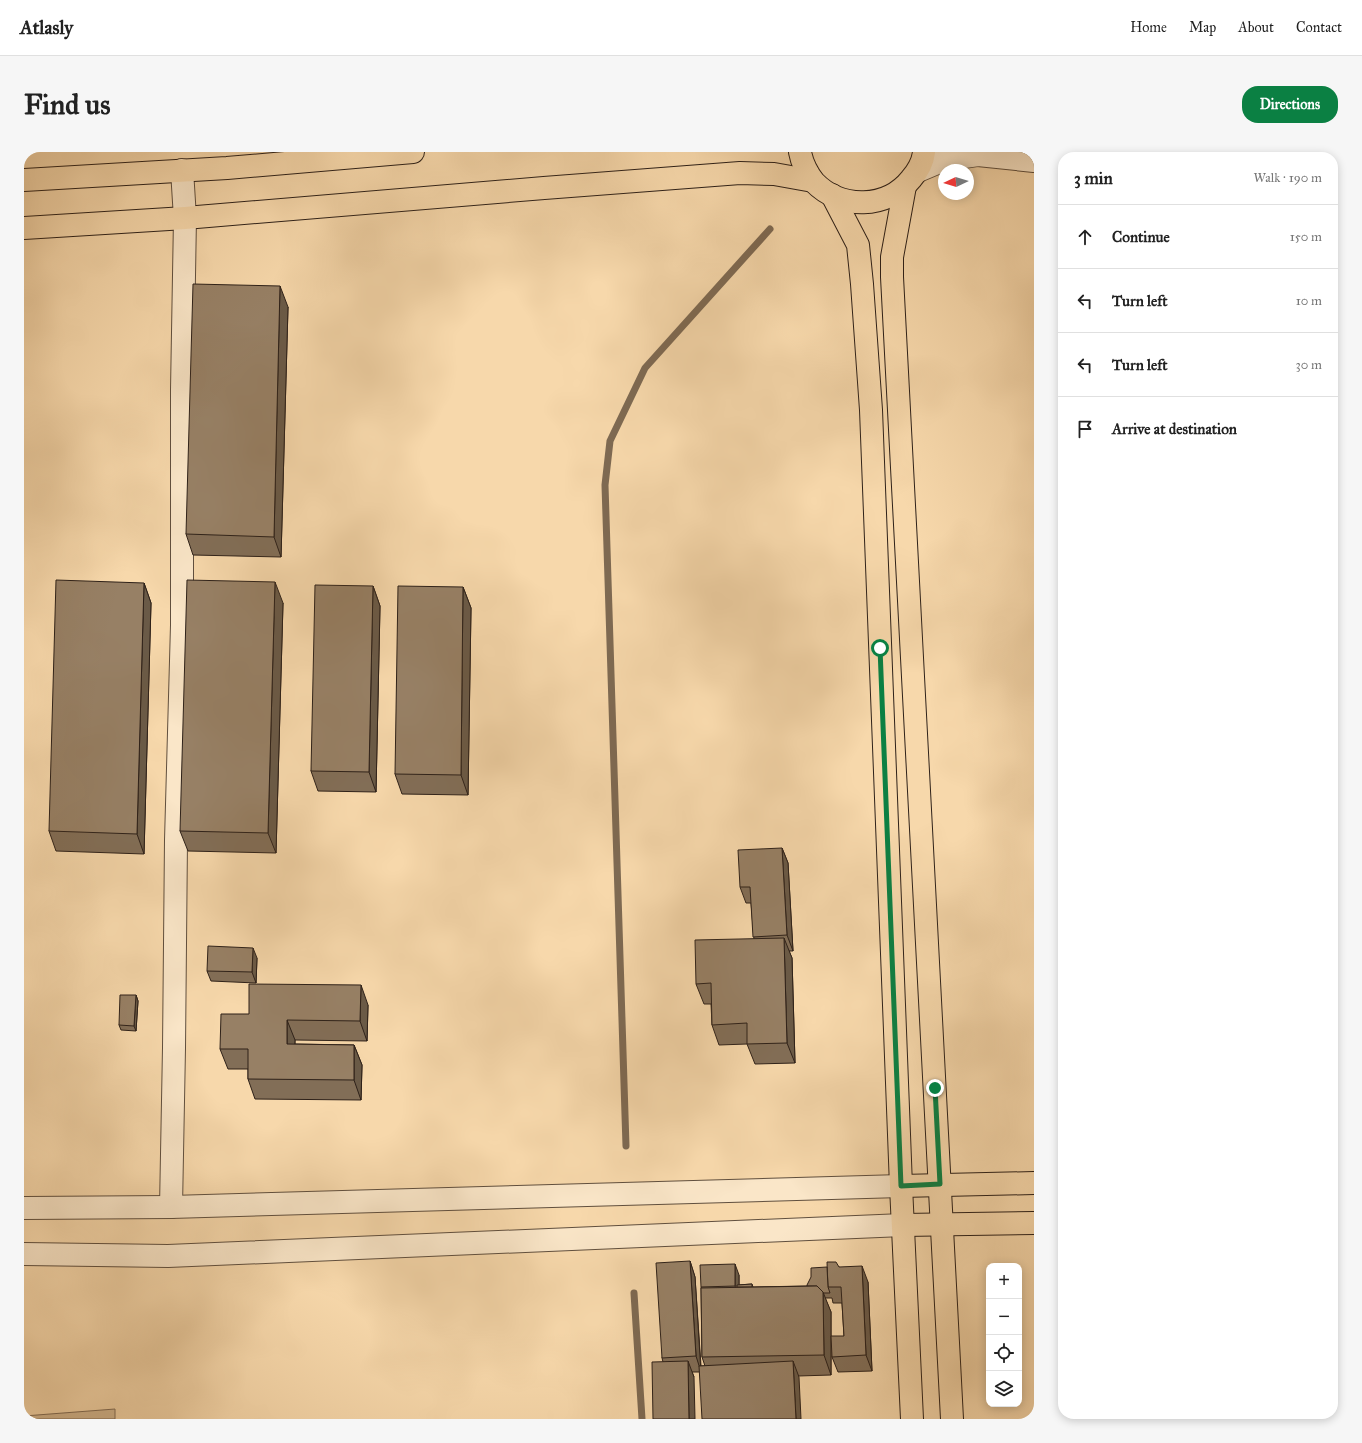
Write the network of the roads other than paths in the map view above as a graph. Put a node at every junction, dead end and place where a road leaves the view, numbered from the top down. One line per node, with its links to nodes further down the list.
1 (413, 152): 5 (main road)
2 (800, 152): 8 (main road)
3 (974, 154): 4 (street); 6 (street)
4 (1034, 161)
5 (182, 170): 7 (main road); 10 (street)
6 (916, 170): 9 (main road); 13 (main road)
7 (24, 180)
8 (813, 181): 9 (main road); 10 (main road)
9 (832, 195): 14 (main road)
10 (184, 218): 11 (main road); 15 (street)
11 (24, 228)
12 (1034, 1183): 13 (main road)
13 (940, 1184): 14 (main road); 18 (main road)
14 (901, 1186): 15 (street); 19 (main road)
15 (171, 1207): 16 (street)
16 (24, 1208)
17 (1034, 1223): 18 (main road)
18 (942, 1224): 19 (main road); 22 (main road)
19 (903, 1225): 20 (street); 21 (main road)
20 (24, 1254)
21 (912, 1419)
22 (952, 1419)

